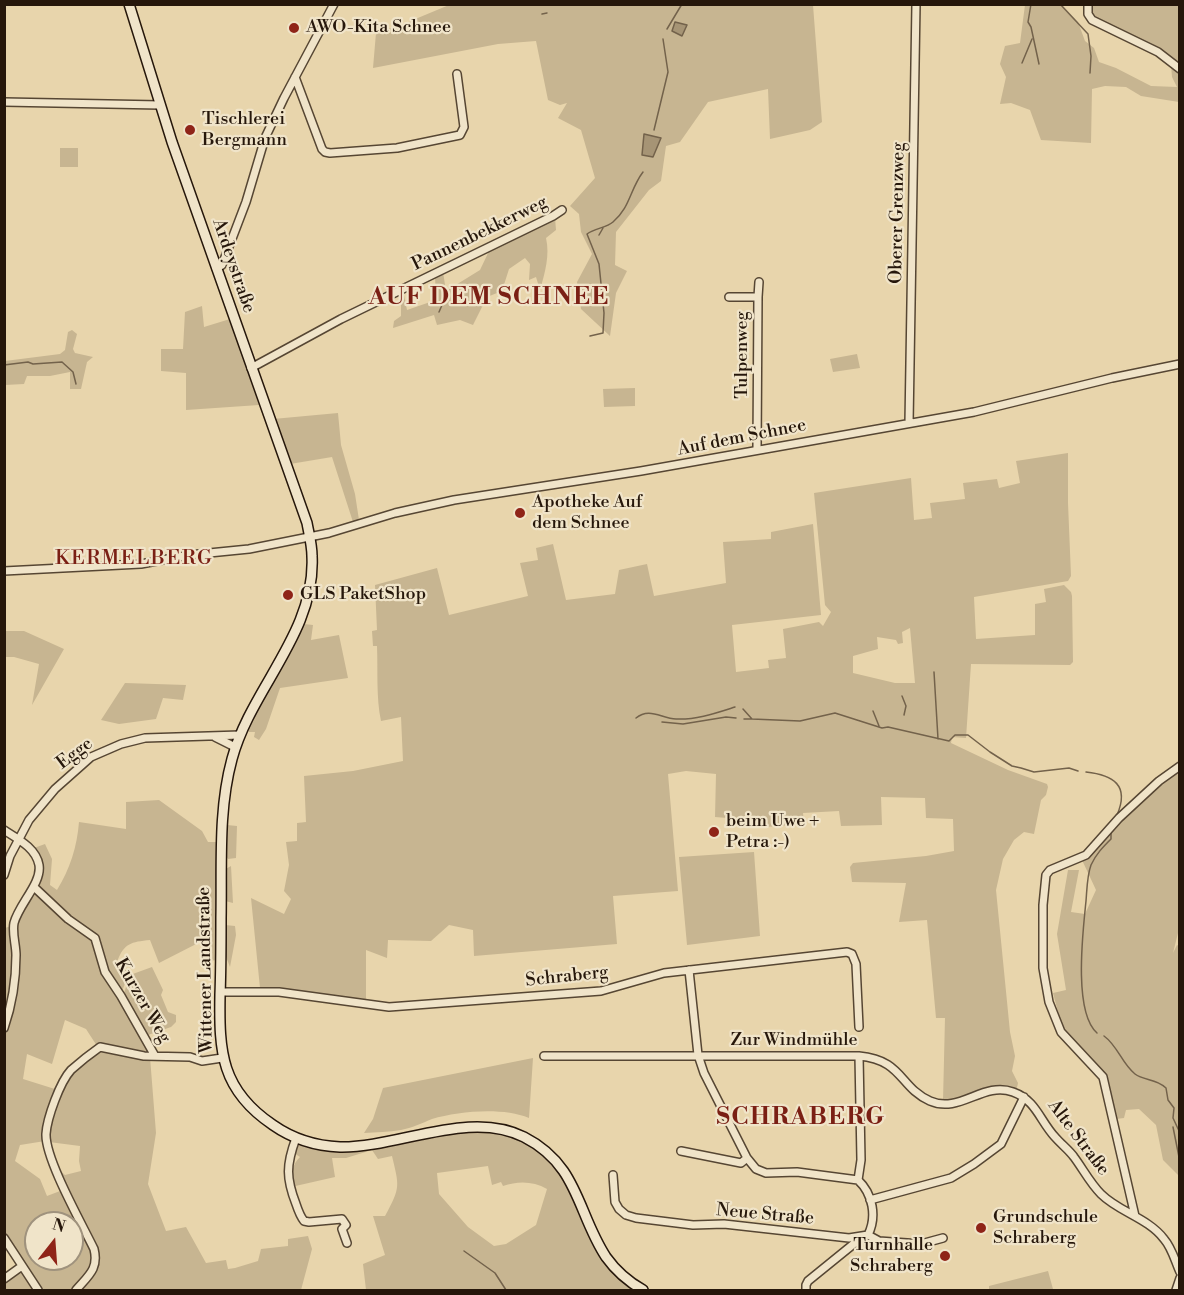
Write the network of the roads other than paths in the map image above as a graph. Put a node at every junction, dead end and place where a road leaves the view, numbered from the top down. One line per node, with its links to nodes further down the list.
1 (129, 4): 9 (main road, Ardeystraße)
2 (334, 4): 7 (street)
3 (916, 4): 17 (street, Oberer Grenzweg)
4 (1088, 4): 5 (street)
5 (1179, 69)
6 (457, 74): 7 (street)
7 (295, 77): 11 (street)
8 (4, 102): 9 (street)
9 (160, 105): 11 (main road, Ardeystraße)
10 (562, 210): 16 (street, Pannenbekkerweg)
11 (216, 268): 16 (main road, Ardeystraße)
12 (759, 282): 14 (street, Tulpenweg)
13 (729, 297): 14 (street, Tulpenweg)
14 (758, 297): 18 (street, Tulpenweg)
15 (1179, 364): 17 (street, Auf dem Schnee)
16 (251, 368): 19 (main road, Ardeystraße)
17 (909, 423): 18 (street, Auf dem Schnee)
18 (757, 449): 19 (street, Auf dem Schnee)
19 (309, 536): 20 (street); 21 (main road, Wittener Landstraße)
20 (4, 571)
21 (240, 735): 22 (street, Egge); 23 (main road, Wittener Landstraße)
22 (215, 737): 23 (street, Egge); 26 (street, Egge)
23 (235, 747): 30 (main road, Wittener Landstraße)
24 (1179, 766): 47 (street)
25 (4, 830): 26 (street)
26 (18, 839): 27 (street, Egge); 28 (street)
27 (4, 875)
28 (34, 887): 33 (street); 36 (street, Kurzer Weg)
29 (689, 970): 30 (street, Schraberg); 32 (street, Schraberg); 35 (street)
30 (220, 992): 39 (main road, Wittener Landstraße)
31 (850, 1015): 32 (street)
32 (859, 1015): 34 (street, Schraberg)
33 (4, 1028)
34 (859, 1028)
35 (698, 1055): 37 (street, Zur Windmühle); 38 (street, Zur Windmühle); 43 (street)
36 (155, 1056): 39 (street, Kurzer Weg); 57 (street)
37 (544, 1056)
38 (859, 1056): 40 (street, Zur Windmühle); 45 (street)
39 (222, 1058): 41 (main road, Wittener Landstraße)
40 (1024, 1097): 46 (street, Alte Straße); 47 (street, Alte Straße)
41 (296, 1138): 51 (street); 58 (main road, Wittener Landstraße)
42 (681, 1151): 43 (street)
43 (747, 1158): 45 (street)
44 (613, 1175): 48 (street, Neue Straße)
45 (858, 1180): 46 (street)
46 (870, 1200): 48 (street)
47 (1135, 1216): 53 (street, Alte Straße)
48 (868, 1234): 50 (street, Neue Straße); 59 (street)
49 (4, 1238): 52 (street)
50 (943, 1238)
51 (347, 1243)
52 (22, 1266): 55 (street); 56 (street)
53 (1179, 1272)
54 (1179, 1278): 60 (street)
55 (4, 1279)
56 (38, 1290)
57 (76, 1290)
58 (643, 1290)
59 (806, 1290)
60 (1176, 1290)

